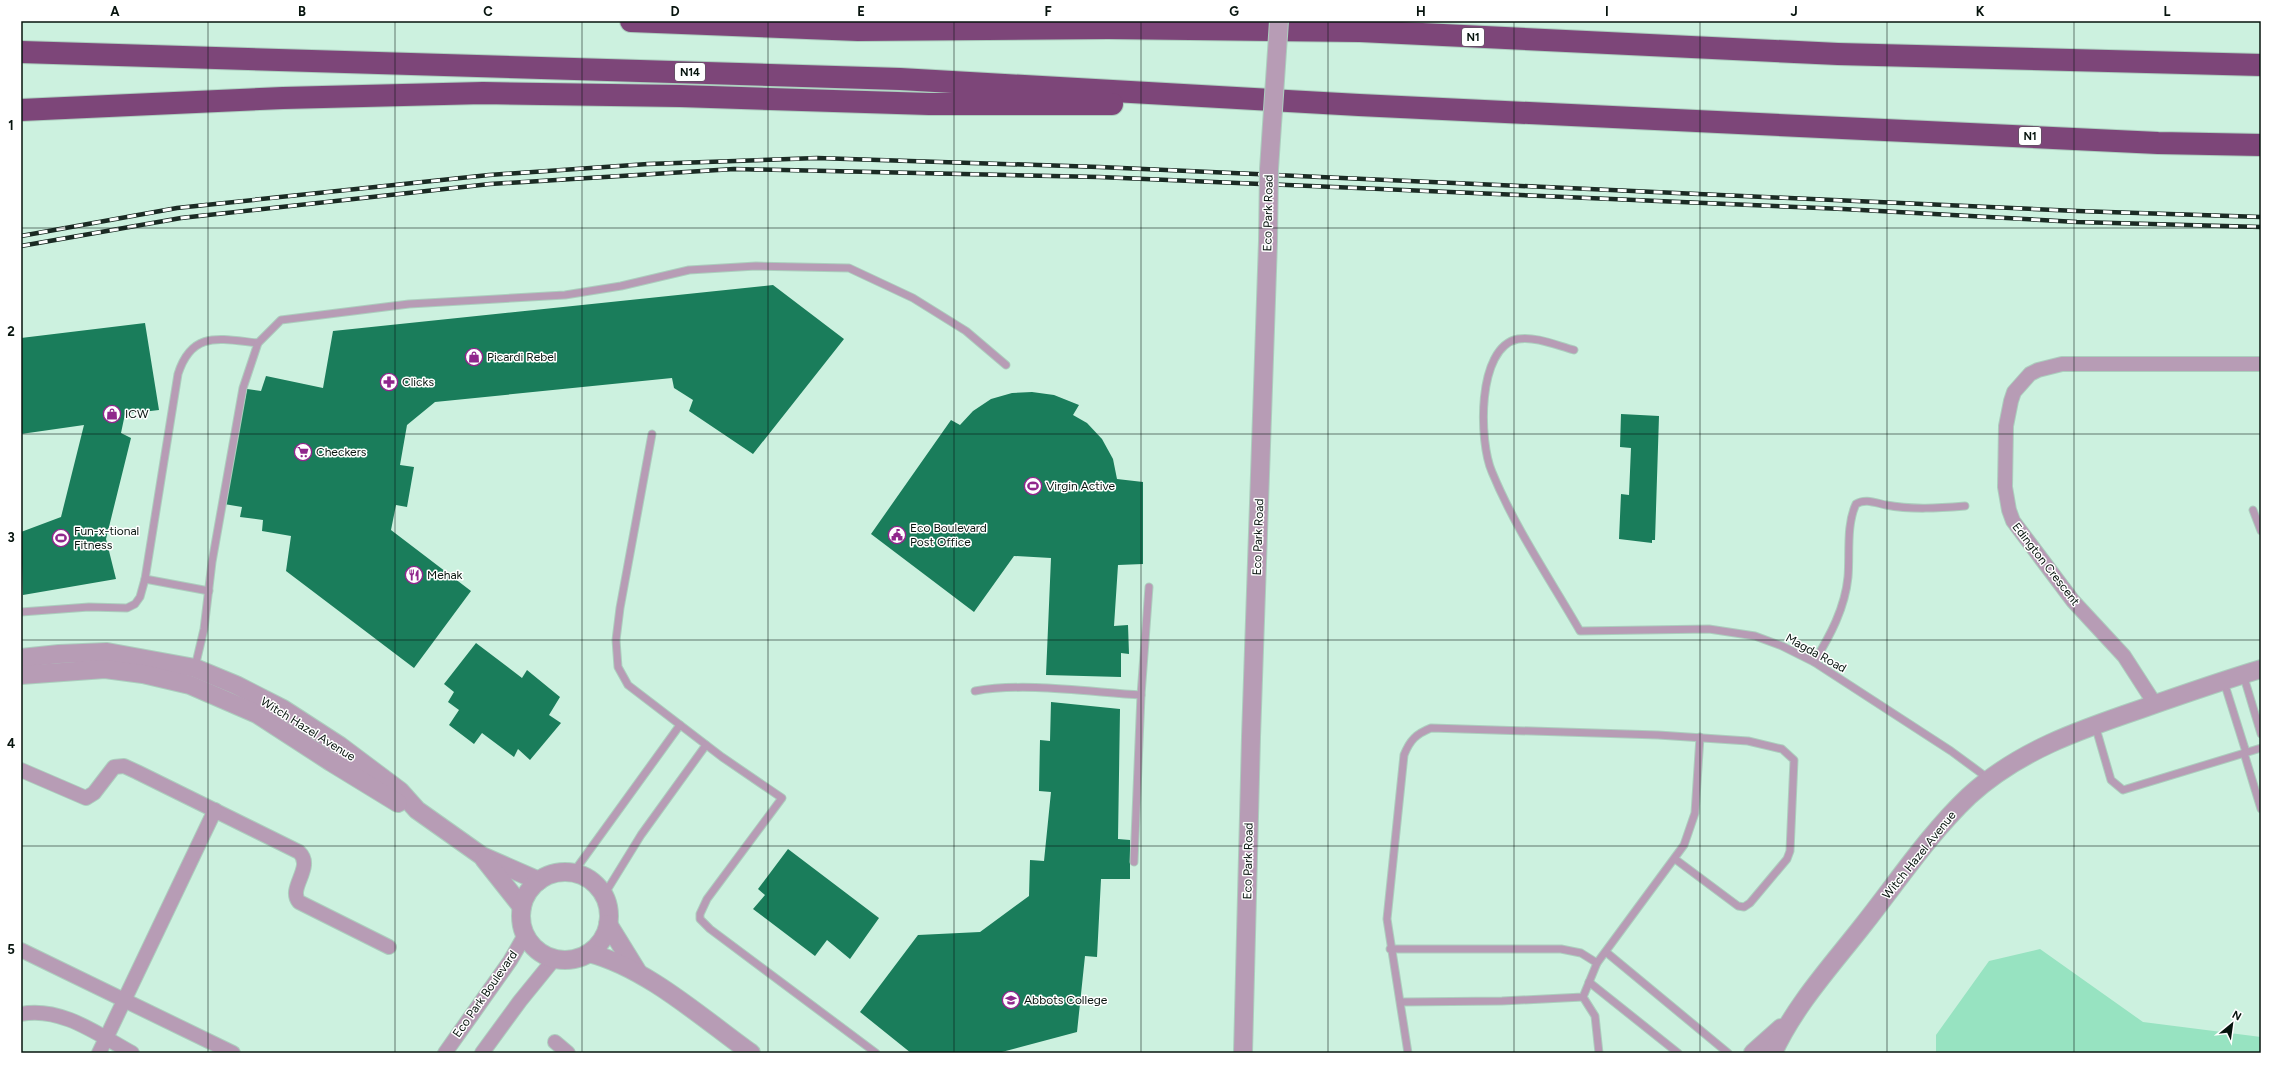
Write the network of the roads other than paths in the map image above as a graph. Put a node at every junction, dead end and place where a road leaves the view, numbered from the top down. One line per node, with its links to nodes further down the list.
1 (630, 21): 4 (highway)
2 (1082, 21): 4 (highway)
3 (1279, 21): 76 (street, Eco Park Road, bridge)
4 (1108, 28): 6 (highway, N1)
5 (21, 52): 7 (highway, N14)
6 (2261, 65)
7 (1359, 105): 8 (highway); 9 (highway, N1)
8 (21, 110)
9 (2261, 145)
10 (258, 343): 13 (lane); 18 (lane); 20 (lane)
11 (1574, 350): 23 (lane, Magda Road)
12 (2261, 364): 31 (street, Edington Crescent)
13 (1006, 366)
14 (652, 434): 32 (lane)
15 (1965, 506): 23 (lane)
16 (2253, 510): 17 (lane)
17 (2261, 531)
18 (145, 579): 20 (lane); 21 (lane)
19 (1150, 587): 30 (lane)
20 (209, 591): 27 (lane)
21 (21, 612)
22 (21, 658): 27 (street, Witch Hazel Avenue)
23 (1814, 662): 40 (lane, Magda Road)
24 (2261, 669): 25 (street, Witch Hazel Avenue)
25 (2243, 674): 28 (street, Witch Hazel Avenue); 34 (lane)
26 (21, 675): 27 (street, Witch Hazel Avenue)
27 (192, 677): 43 (street, Witch Hazel Avenue)
28 (2224, 680): 31 (street, Witch Hazel Avenue); 38 (lane)
29 (974, 691): 30 (lane)
30 (1141, 695): 45 (lane)
31 (2155, 704): 33 (street, Witch Hazel Avenue)
32 (680, 725): 36 (lane); 46 (lane)
33 (2095, 725): 38 (lane); 40 (street, Witch Hazel Avenue)
34 (2261, 734)
35 (1700, 737): 44 (lane); 44 (lane); 53 (lane)
36 (706, 745): 48 (lane); 75 (lane)
37 (2261, 748): 38 (lane)
38 (2245, 752): 42 (lane)
39 (21, 770): 41 (street)
40 (1990, 779): 65 (street, Witch Hazel Avenue)
41 (215, 810): 52 (street); 62 (street)
42 (2261, 810)
43 (482, 856): 47 (street, Witch Hazel Avenue); 49 (street, Witch Hazel Avenue)
44 (1674, 859): 56 (lane)
45 (1134, 862)
46 (573, 873): 47 (street); 48 (street)
47 (539, 881): 49 (street)
48 (604, 895): 50 (street)
49 (522, 907): 51 (street)
50 (608, 924): 55 (street); 59 (street)
51 (525, 935): 57 (street); 71 (street, Eco Park Boulevard)
52 (389, 947)
53 (1390, 949): 58 (lane); 63 (lane)
54 (21, 950): 62 (street)
55 (589, 952): 57 (street); 59 (street)
56 (1606, 952): 58 (lane); 80 (lane)
57 (555, 958): 72 (street)
58 (1597, 963): 60 (lane)
59 (637, 971): 74 (street)
60 (1589, 982): 61 (lane); 79 (lane)
61 (1583, 996): 63 (lane); 78 (lane)
62 (126, 1000): 66 (street); 70 (street)
63 (1401, 1002): 77 (lane)
64 (21, 1014): 66 (street)
65 (1792, 1017): 81 (street, Witch Hazel Avenue); 82 (street, Witch Hazel Avenue)
66 (107, 1040): 68 (street); 69 (street)
67 (556, 1042): 73 (street)
68 (99, 1053)
69 (132, 1053)
70 (232, 1053)
71 (445, 1053)
72 (482, 1053)
73 (568, 1053)
74 (751, 1053)
75 (876, 1053)
76 (1243, 1053)
77 (1408, 1053)
78 (1599, 1053)
79 (1678, 1053)
80 (1728, 1053)
81 (1753, 1053)
82 (1773, 1053)

